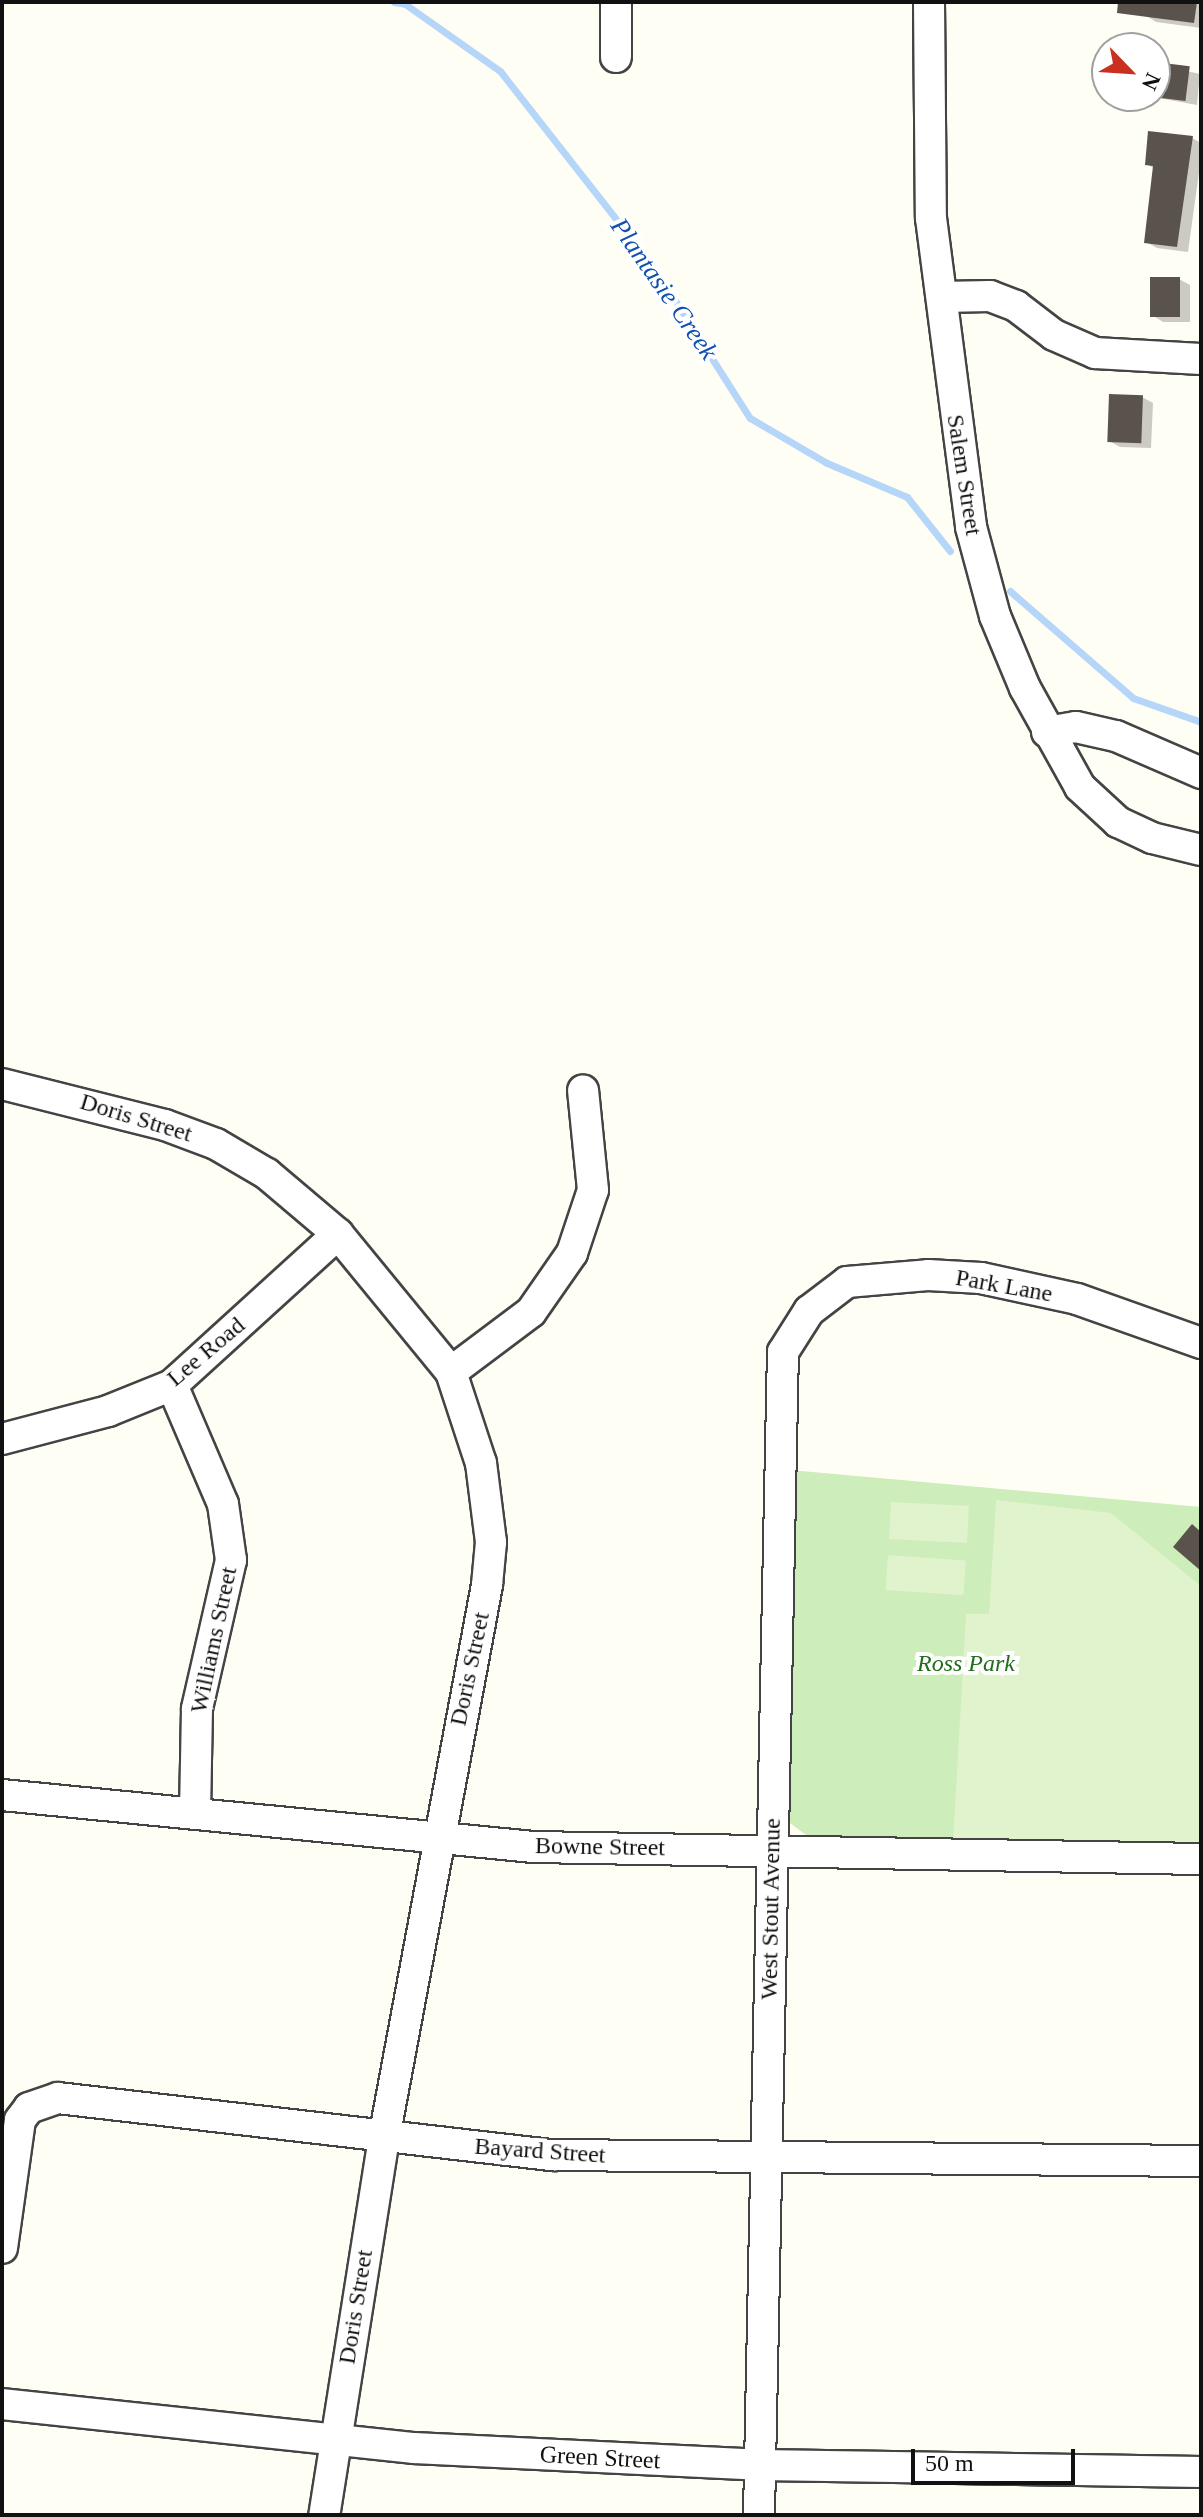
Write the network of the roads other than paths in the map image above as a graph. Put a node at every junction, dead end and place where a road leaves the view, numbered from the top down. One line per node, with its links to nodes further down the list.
1 (616, 2): 3 (street)
2 (929, 2): 4 (street, Salem Street)
3 (616, 57)
4 (942, 297): 5 (street); 6 (street, Salem Street)
5 (1201, 359)
6 (1047, 732): 7 (street); 8 (street, Salem Street)
7 (1201, 773)
8 (1201, 850)
9 (2, 1084): 11 (street, Doris Street)
10 (583, 1090): 14 (street)
11 (338, 1234): 14 (street, Doris Street); 15 (street, Lee Road)
12 (809, 1311): 13 (street, Park Lane); 20 (street, West Stout Avenue)
13 (1201, 1343)
14 (451, 1372): 19 (street, Doris Street)
15 (172, 1385): 16 (street, Lee Road); 18 (street, Williams Street)
16 (2, 1439)
17 (2, 1795): 18 (street, Bowne Street)
18 (195, 1811): 19 (street, Bowne Street)
19 (438, 1836): 20 (street, Bowne Street); 22 (street, Doris Street)
20 (772, 1849): 21 (street, Bowne Street); 23 (street, West Stout Avenue)
21 (1201, 1859)
22 (384, 2138): 23 (street, Bayard Street); 25 (street, Bayard Street); 27 (street, Doris Street)
23 (765, 2158): 24 (street, Bayard Street); 28 (street, West Stout Avenue)
24 (1201, 2161)
25 (2, 2248)
26 (2, 2404): 27 (street, Green Street)
27 (334, 2441): 28 (street, Green Street); 30 (street, Doris Street)
28 (759, 2465): 29 (street, Green Street); 31 (street, West Stout Avenue)
29 (1201, 2472)
30 (324, 2515)
31 (759, 2515)

